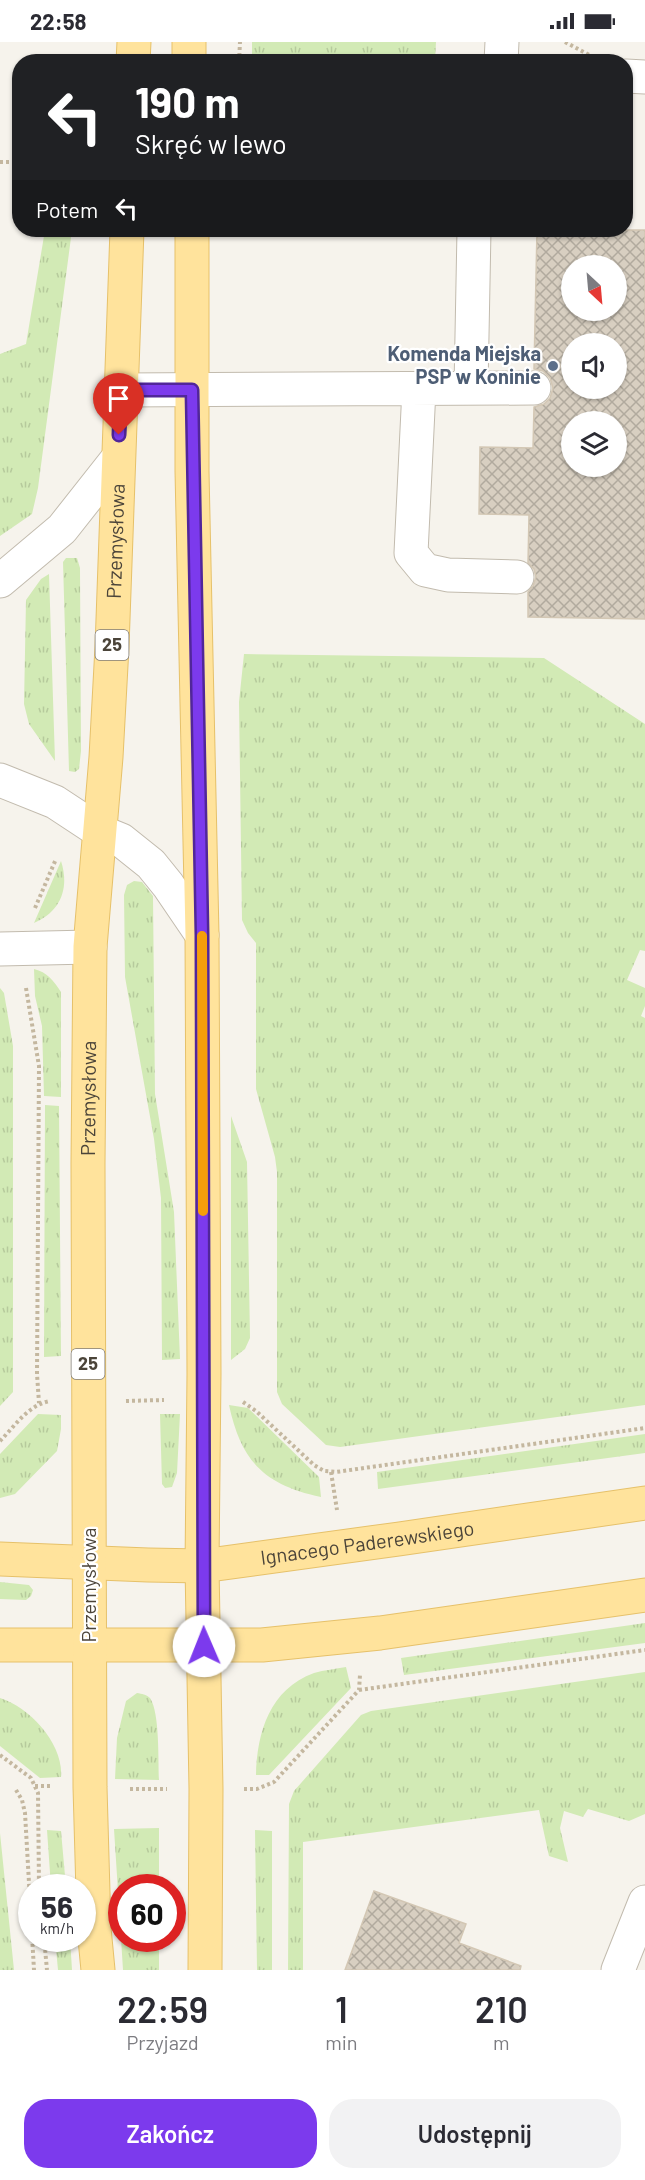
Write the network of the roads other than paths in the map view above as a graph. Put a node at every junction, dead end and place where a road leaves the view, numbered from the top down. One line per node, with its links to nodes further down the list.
1 (127, 237): 7 (main road, Przemysłowa / 25)
2 (192, 237): 8 (main road)
3 (474, 237): 4 (street)
4 (471, 388): 5 (street); 6 (street)
5 (534, 388)
6 (419, 389): 8 (street); 10 (street)
7 (121, 390): 8 (street); 9 (main road, Przemysłowa / 25)
8 (192, 390): 14 (main road)
9 (118, 458): 11 (street); 13 (main road, Przemysłowa / 25)
10 (517, 578)
11 (0, 582)
12 (0, 780): 13 (street)
13 (86, 822): 14 (street); 15 (main road, Przemysłowa / 25)
14 (202, 935): 20 (main road)
15 (90, 947): 16 (street); 19 (main road, Przemysłowa / 25)
16 (12, 948)
17 (645, 1503): 20 (main road, Ignacego Paderewskiego)
18 (0, 1559): 19 (main road, Ignacego Paderewskiego)
19 (89, 1563): 20 (main road, Ignacego Paderewskiego); 23 (main road, Przemysłowa / 25)
20 (202, 1566): 24 (main road)
21 (645, 1595): 24 (main road)
22 (0, 1645): 23 (main road)
23 (90, 1646): 24 (main road); 26 (main road, Przemysłowa / 25)
24 (204, 1646): 27 (main road)
25 (645, 1902): 28 (street)
26 (98, 1970)
27 (205, 1970)
28 (618, 1970)

